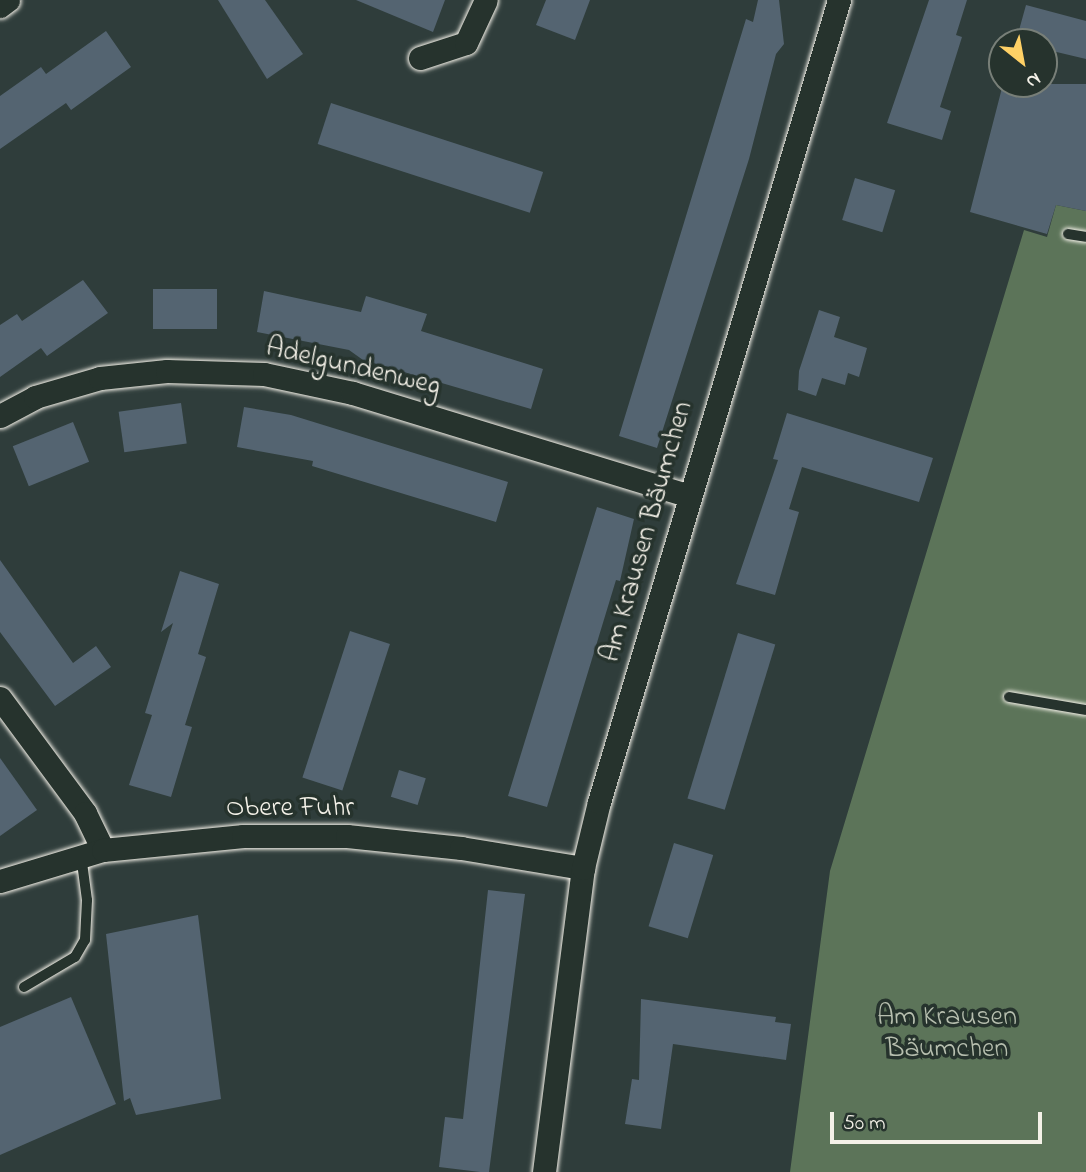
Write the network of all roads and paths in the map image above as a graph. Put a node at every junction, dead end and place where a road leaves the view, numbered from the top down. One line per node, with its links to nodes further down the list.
1 (9, 0): 4 (street)
2 (486, 0): 5 (street)
3 (839, 0): 9 (street, Am Krausen Bäumchen)
4 (0, 6)
5 (421, 58)
6 (1068, 234): 7 (lane)
7 (1086, 237)
8 (0, 416): 9 (street, Adelgundenweg)
9 (689, 496): 15 (street, Am Krausen Bäumchen)
10 (1009, 697): 12 (lane)
11 (0, 698): 13 (street)
12 (1086, 710)
13 (103, 850): 14 (street, Obere Fuhr); 15 (street, Obere Fuhr)
14 (81, 855): 16 (street, Obere Fuhr); 17 (lane)
15 (583, 869): 18 (street, Am Krausen Bäumchen)
16 (0, 881)
17 (24, 987)
18 (544, 1172)

